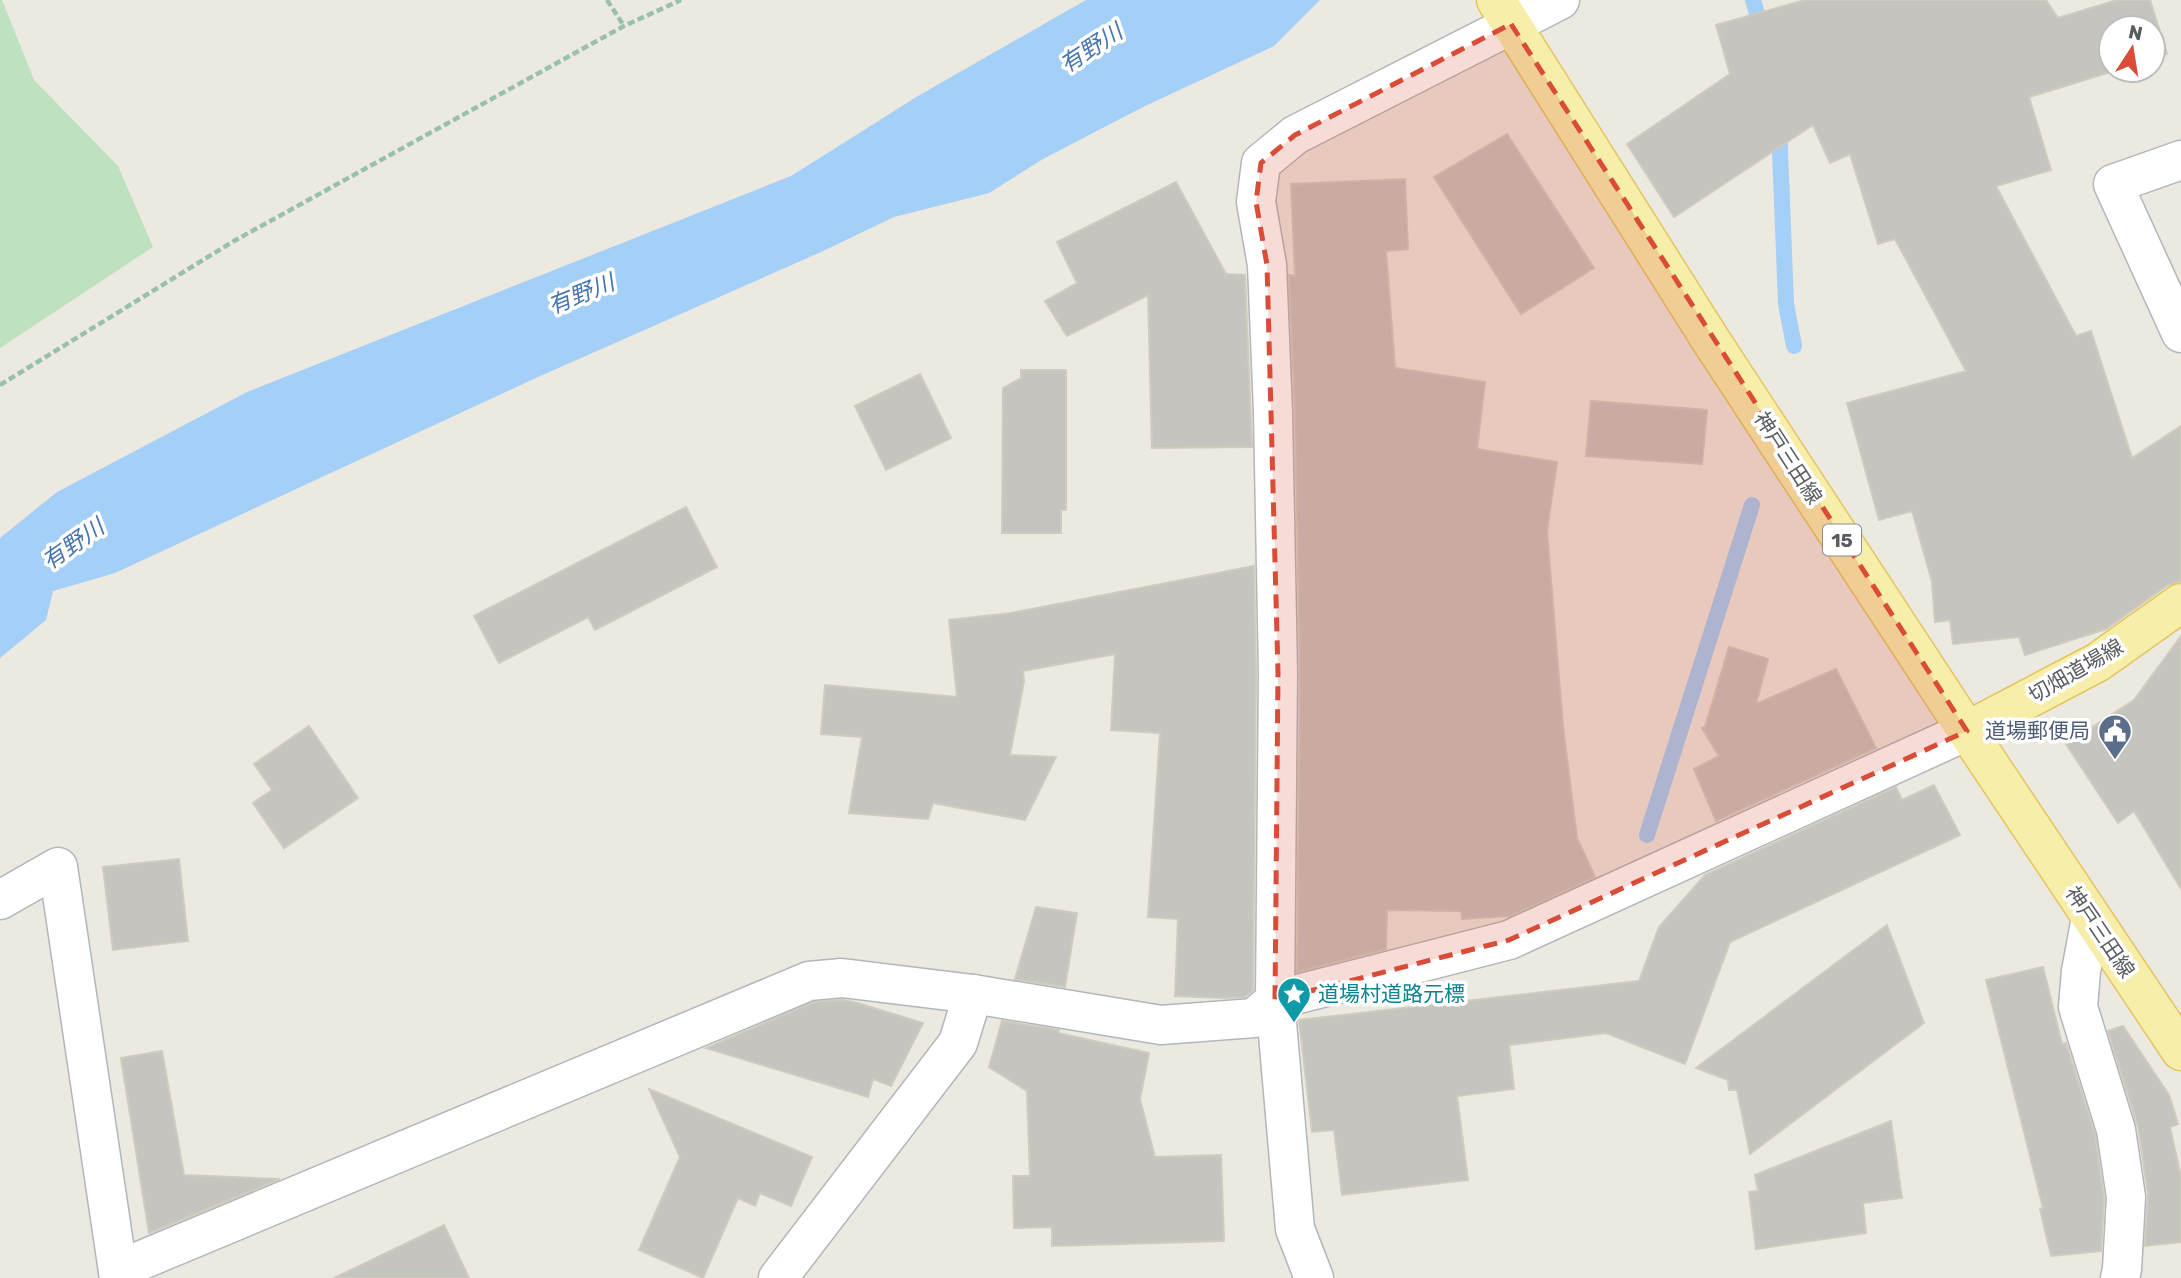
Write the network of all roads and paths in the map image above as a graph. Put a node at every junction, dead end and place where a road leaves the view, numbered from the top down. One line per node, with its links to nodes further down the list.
1 (607, 0): 5 (path)
2 (681, 0): 5 (path)
3 (1560, 0): 4 (street)
4 (1504, 12): 10 (main road, 神戸三田線 / 15); 14 (street)
5 (624, 26): 8 (path)
6 (2181, 160): 7 (street)
7 (2181, 333)
8 (0, 385)
9 (2181, 603): 10 (main road, 切畑道場線)
10 (1967, 731): 12 (main road, 神戸三田線 / 15); 14 (street)
11 (0, 900): 16 (street)
12 (2091, 918): 15 (main road, 神戸三田線 / 15); 19 (street)
13 (973, 994): 14 (street); 16 (street); 17 (street)
14 (1275, 1000): 18 (street)
15 (2181, 1051)
16 (118, 1274)
17 (778, 1278)
18 (1314, 1278)
19 (2120, 1278)

